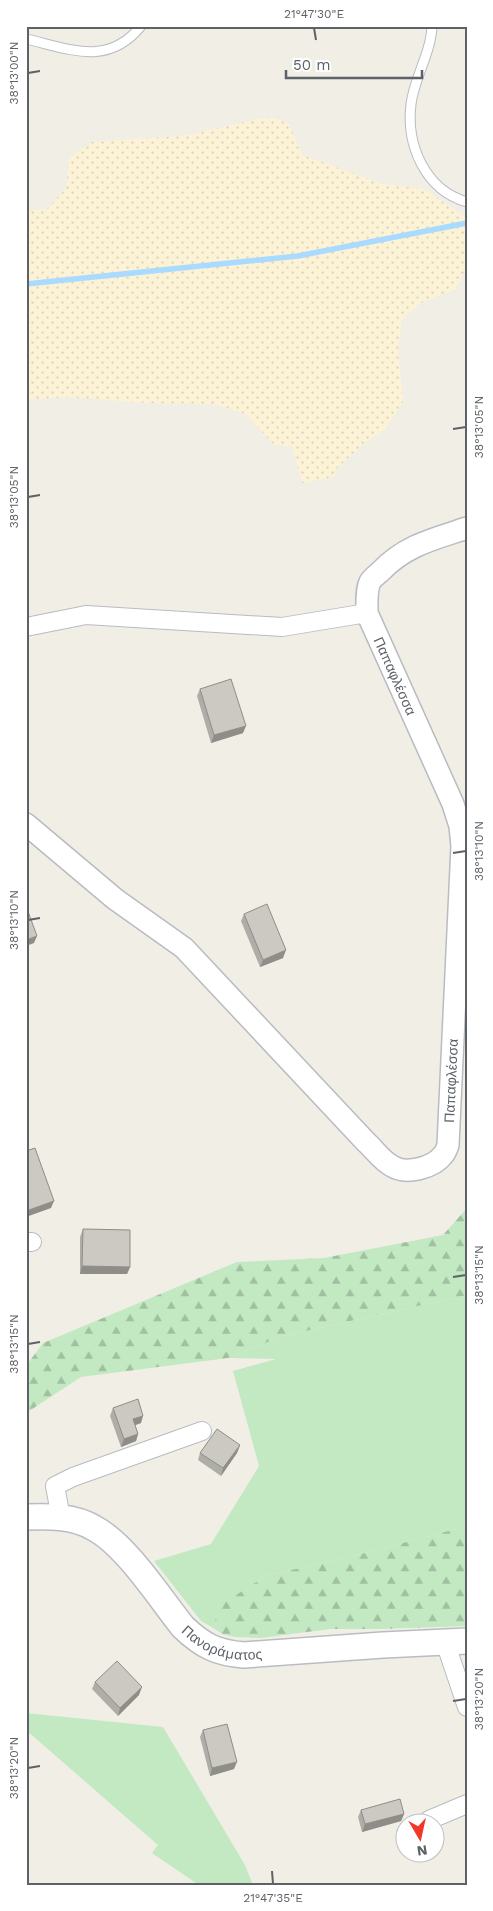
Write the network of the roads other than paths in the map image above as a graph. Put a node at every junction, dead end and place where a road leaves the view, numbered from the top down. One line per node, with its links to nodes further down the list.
1 (141, 26): 3 (lane)
2 (432, 26): 4 (lane)
3 (26, 39)
4 (467, 202)
5 (467, 528): 6 (street, Παπαφλέσσα)
6 (367, 613): 7 (street); 8 (street, Παπαφλέσσα)
7 (26, 627)
8 (26, 824)
9 (202, 1431): 11 (street)
10 (26, 1517): 11 (main road, Πανοράματος)
11 (61, 1518): 12 (main road, Πανοράματος)
12 (456, 1641): 13 (street)
13 (467, 1706)
14 (467, 1804): 15 (street)
15 (443, 1814)

